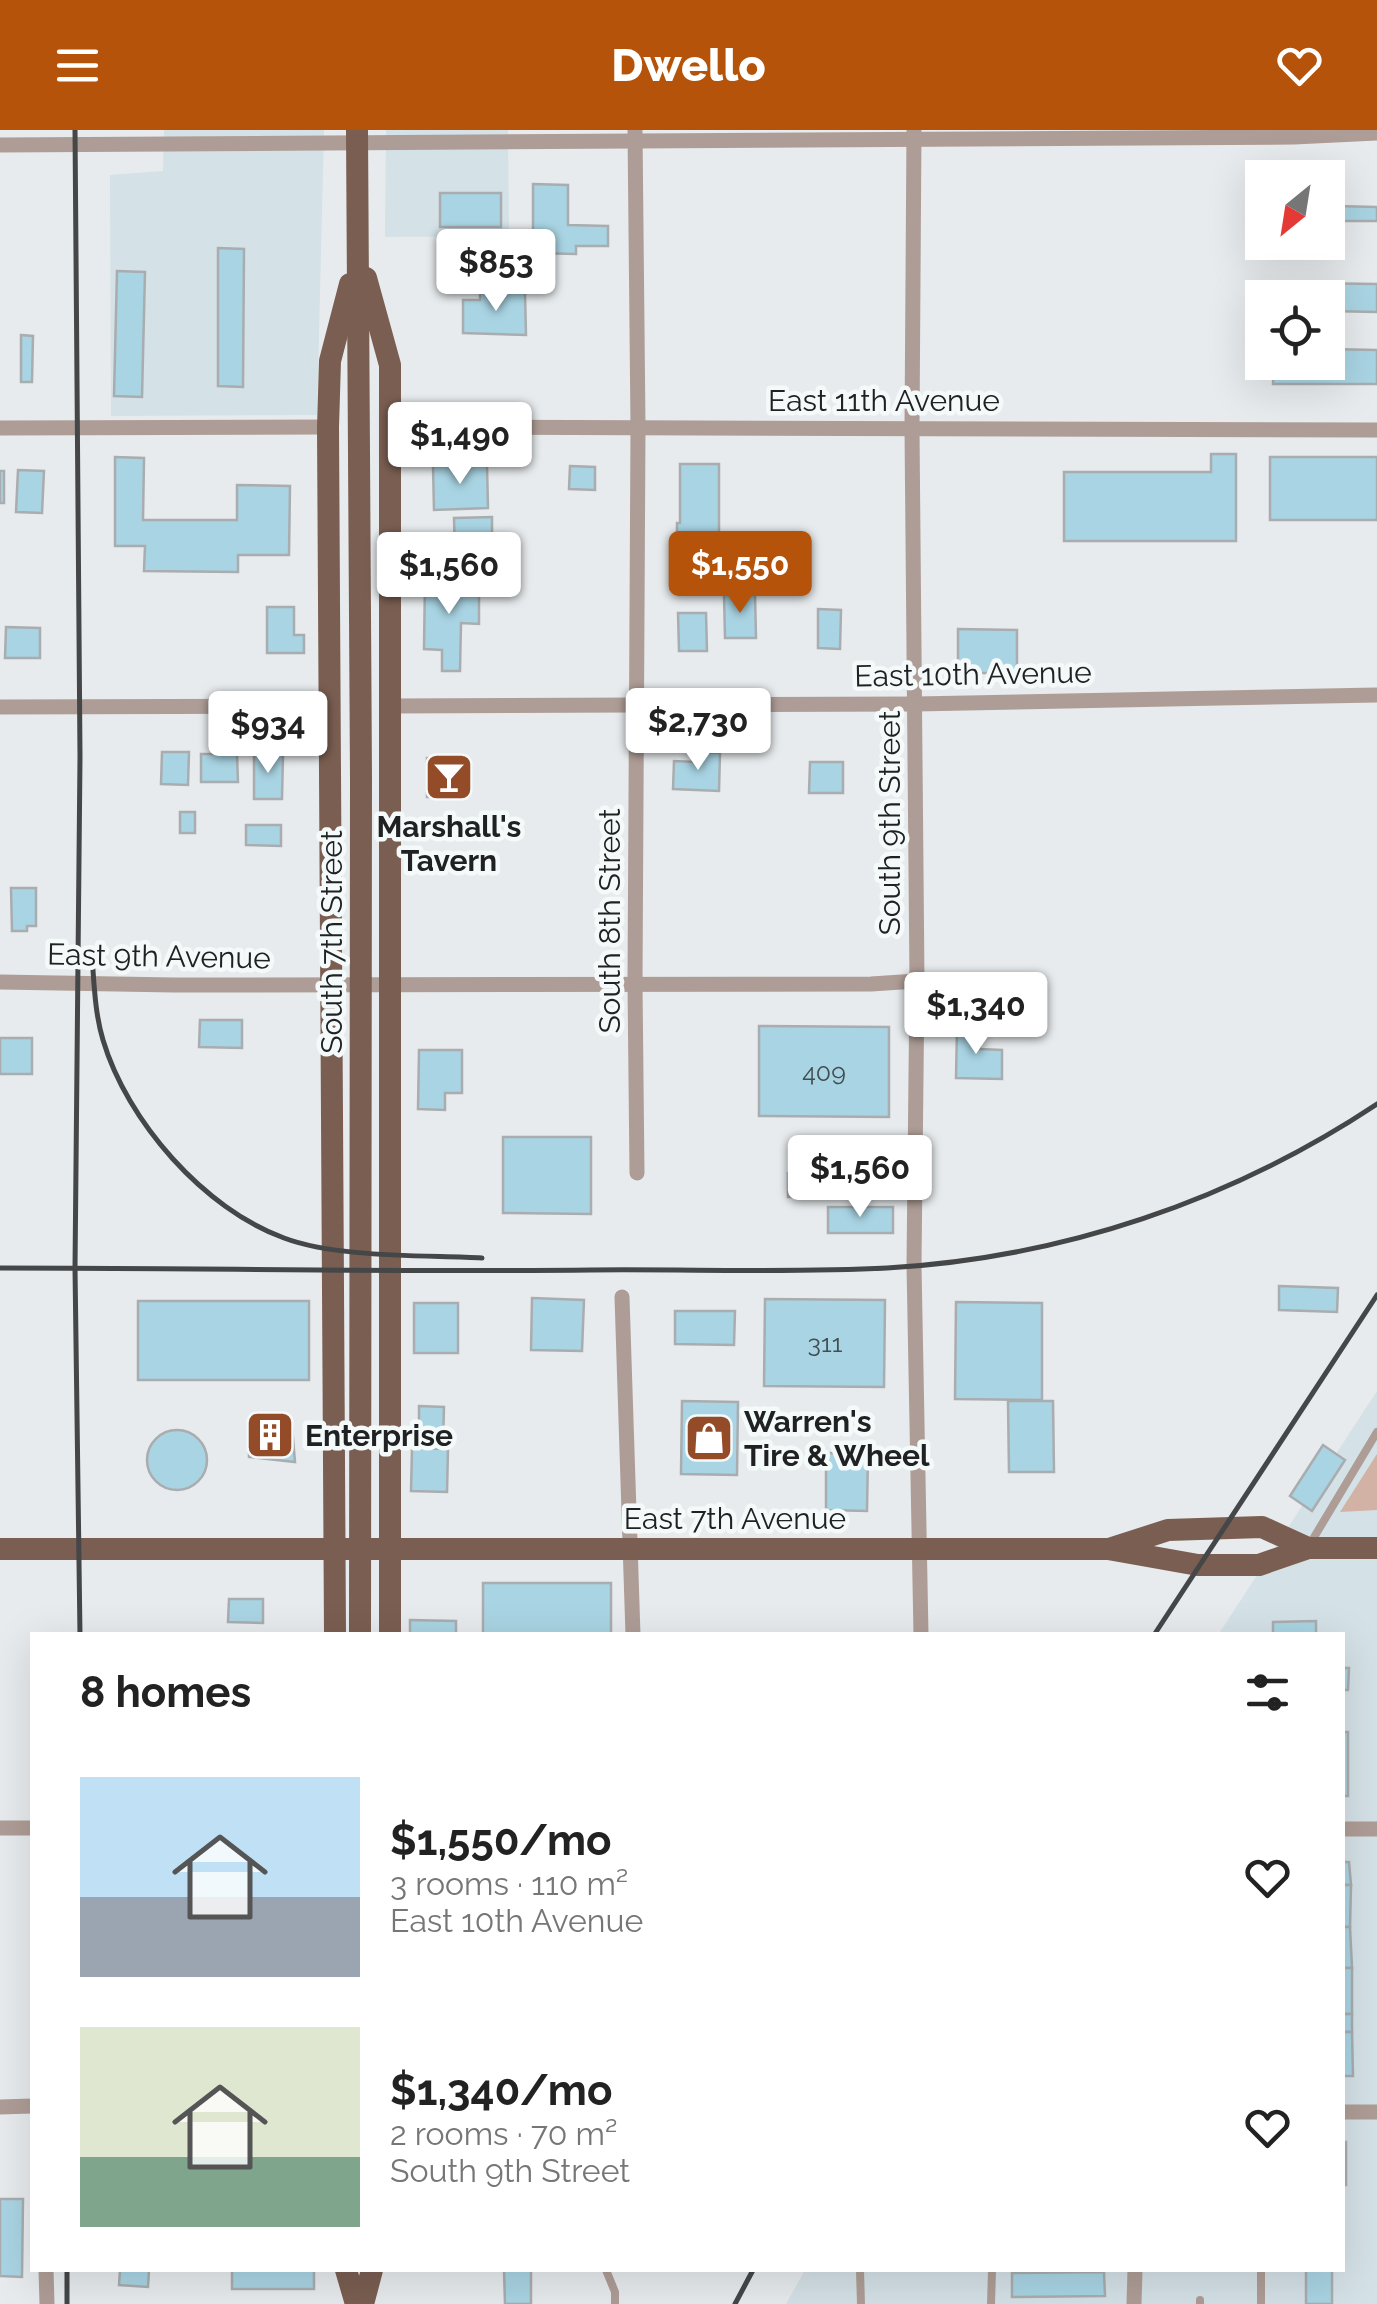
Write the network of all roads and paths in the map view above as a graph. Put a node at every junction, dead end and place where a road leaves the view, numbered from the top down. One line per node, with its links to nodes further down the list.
1 (1377, 133): 2 (street)
2 (914, 135): 3 (street); 11 (street, South 9th Street)
3 (635, 136): 4 (street); 7 (street, South 8th Street)
4 (357, 137): 5 (street); 6 (main road, South 7th Street)
5 (0, 145)
6 (358, 251): 8 (main road); 9 (main road); 36 (main road, South 7th Street)
7 (638, 426): 9 (street, East 11th Avenue); 11 (street, East 11th Avenue); 15 (street, South 8th Street)
8 (328, 427): 10 (street); 16 (main road)
9 (391, 427): 17 (main road)
10 (0, 428)
11 (912, 428): 12 (street, East 11th Avenue); 14 (street, South 9th Street)
12 (1377, 430)
13 (1377, 696): 14 (street, East 10th Avenue)
14 (916, 704): 15 (street, East 10th Avenue); 19 (street, South 9th Street)
15 (638, 705): 17 (street, East 10th Avenue); 21 (street, South 8th Street)
16 (329, 706): 18 (street); 22 (main road)
17 (390, 706): 23 (main road)
18 (0, 707)
19 (917, 981): 21 (street, East 9th Avenue); 33 (street, South 9th Street)
20 (0, 982): 22 (street, East 9th Avenue)
21 (634, 984): 23 (street, East 9th Avenue); 24 (street, South 8th Street)
22 (331, 985): 23 (street, East 9th Avenue); 29 (main road)
23 (390, 985): 30 (main road)
24 (637, 1173)
25 (622, 1298): 27 (street)
26 (1377, 1432): 31 (lane)
27 (630, 1547): 30 (main road, East 7th Avenue); 33 (main road, East 7th Avenue); 38 (street)
28 (0, 1548): 29 (main road, East 7th Avenue)
29 (335, 1548): 30 (main road, East 7th Avenue); 35 (main road)
30 (390, 1548): 37 (main road)
31 (1308, 1548): 32 (main road, East 7th Avenue); 34 (main road, East 7th Avenue); 34 (main road, East 7th Avenue)
32 (1377, 1548)
33 (921, 1550): 34 (main road, East 7th Avenue); 39 (street, South 9th Street)
34 (1108, 1550)
35 (334, 1632)
36 (360, 1632)
37 (390, 1632)
38 (633, 1632)
39 (921, 1632)
40 (0, 1828): 41 (street)
41 (30, 1828)
42 (1377, 1828): 43 (street)
43 (1345, 1829)
44 (30, 2106): 45 (street)
45 (0, 2107)
46 (1345, 2112): 47 (street)
47 (1377, 2112)
48 (46, 2272): 57 (street)
49 (347, 2272): 58 (main road)
50 (360, 2272): 58 (main road)
51 (371, 2272): 58 (main road)
52 (607, 2272): 59 (lane)
53 (860, 2272): 60 (lane)
54 (992, 2272): 61 (lane)
55 (1135, 2272): 62 (street)
56 (1261, 2272): 63 (lane)
57 (46, 2304)
58 (360, 2304)
59 (615, 2304)
60 (860, 2304)
61 (991, 2304)
62 (1134, 2304)
63 (1261, 2304)

